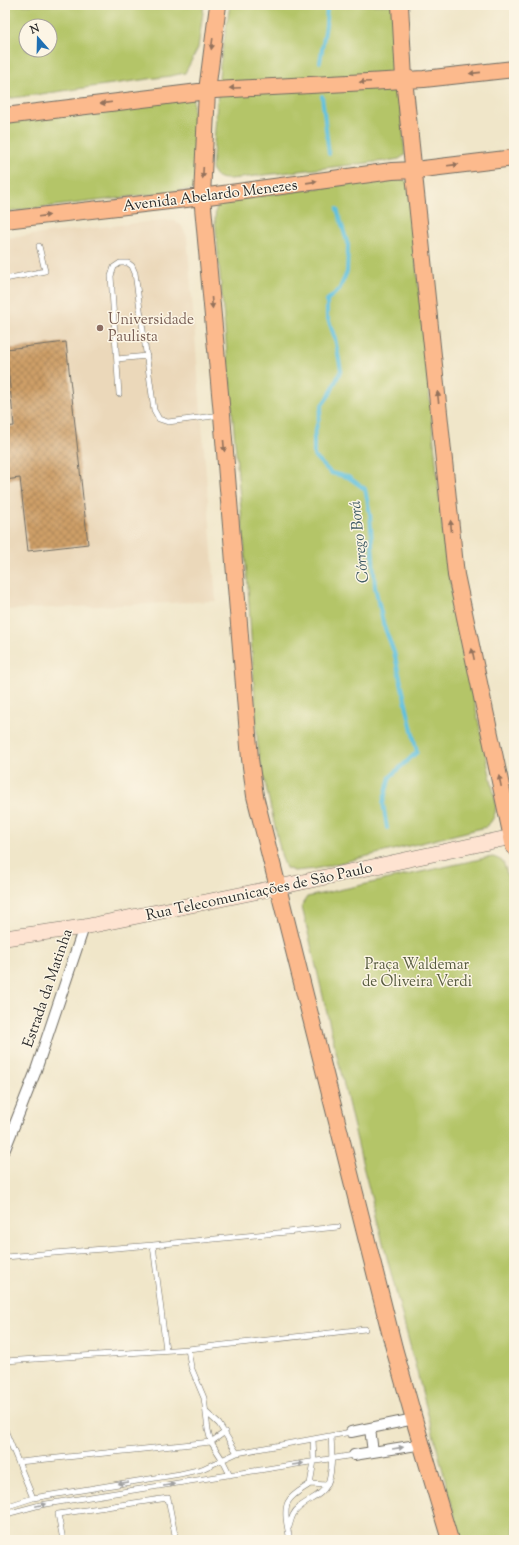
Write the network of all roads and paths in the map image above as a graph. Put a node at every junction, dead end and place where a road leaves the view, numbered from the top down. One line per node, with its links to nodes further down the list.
1 (218, 5): 5 (main road, one-way to 5)
2 (400, 5): 4 (main road)
3 (514, 69): 4 (main road, one-way to 4)
4 (404, 79): 5 (main road, one-way to 5); 8 (main road)
5 (207, 91): 6 (main road, one-way to 6); 9 (main road, one-way to 9)
6 (5, 116)
7 (514, 158): 8 (main road, Avenida Abelardo Menezes, one-way to 7)
8 (414, 170): 9 (main road, Avenida Abelardo Menezes, one-way to 8); 17 (main road, one-way to 8)
9 (202, 196): 10 (main road, Avenida Abelardo Menezes, one-way to 9); 16 (main road, one-way to 16)
10 (5, 220)
11 (39, 246): 12 (lane)
12 (5, 279)
13 (147, 356): 14 (lane); 14 (lane); 16 (lane)
14 (117, 359): 15 (lane)
15 (119, 394)
16 (222, 415): 18 (main road, one-way to 18)
17 (513, 842): 18 (street, Rua Telecomunicações de São Paulo)
18 (278, 887): 19 (street, Rua Telecomunicações de São Paulo); 30 (main road)
19 (84, 927): 20 (street, Rua Telecomunicações de São Paulo); 21 (street, Estrada da Matinha)
20 (5, 938)
21 (5, 1149)
22 (338, 1227): 23 (lane)
23 (153, 1245): 24 (lane); 27 (lane)
24 (5, 1257)
25 (365, 1329): 26 (lane)
26 (188, 1349): 27 (lane); 29 (lane)
27 (166, 1350): 28 (lane)
28 (5, 1361)
29 (207, 1413): 33 (lane); 37 (lane)
30 (414, 1419): 31 (street); 38 (main road)
31 (370, 1429): 34 (street); 39 (street)
32 (5, 1430): 45 (lane)
33 (225, 1432): 37 (lane); 40 (lane)
34 (351, 1432): 35 (lane)
35 (332, 1436): 36 (lane); 42 (lane)
36 (313, 1439): 40 (lane); 44 (lane)
37 (211, 1442): 43 (lane); 45 (lane)
38 (422, 1444): 39 (street, one-way to 38); 57 (main road)
39 (373, 1452): 41 (street)
40 (237, 1453): 43 (lane)
41 (354, 1455): 42 (lane)
42 (332, 1458): 44 (lane); 48 (lane)
43 (222, 1459): 46 (lane); 49 (lane, one-way to 49)
44 (314, 1461): 46 (lane, one-way to 44); 47 (lane)
45 (18, 1462): 49 (lane)
46 (230, 1475): 51 (lane, one-way to 46)
47 (310, 1484): 48 (lane); 53 (lane)
48 (327, 1485): 53 (lane)
49 (33, 1498): 50 (lane)
50 (6, 1506): 51 (lane)
51 (10, 1513): 52 (lane)
52 (5, 1518)
53 (288, 1530): 56 (lane)
54 (63, 1540): 55 (lane)
55 (176, 1540)
56 (290, 1540)
57 (450, 1540)

